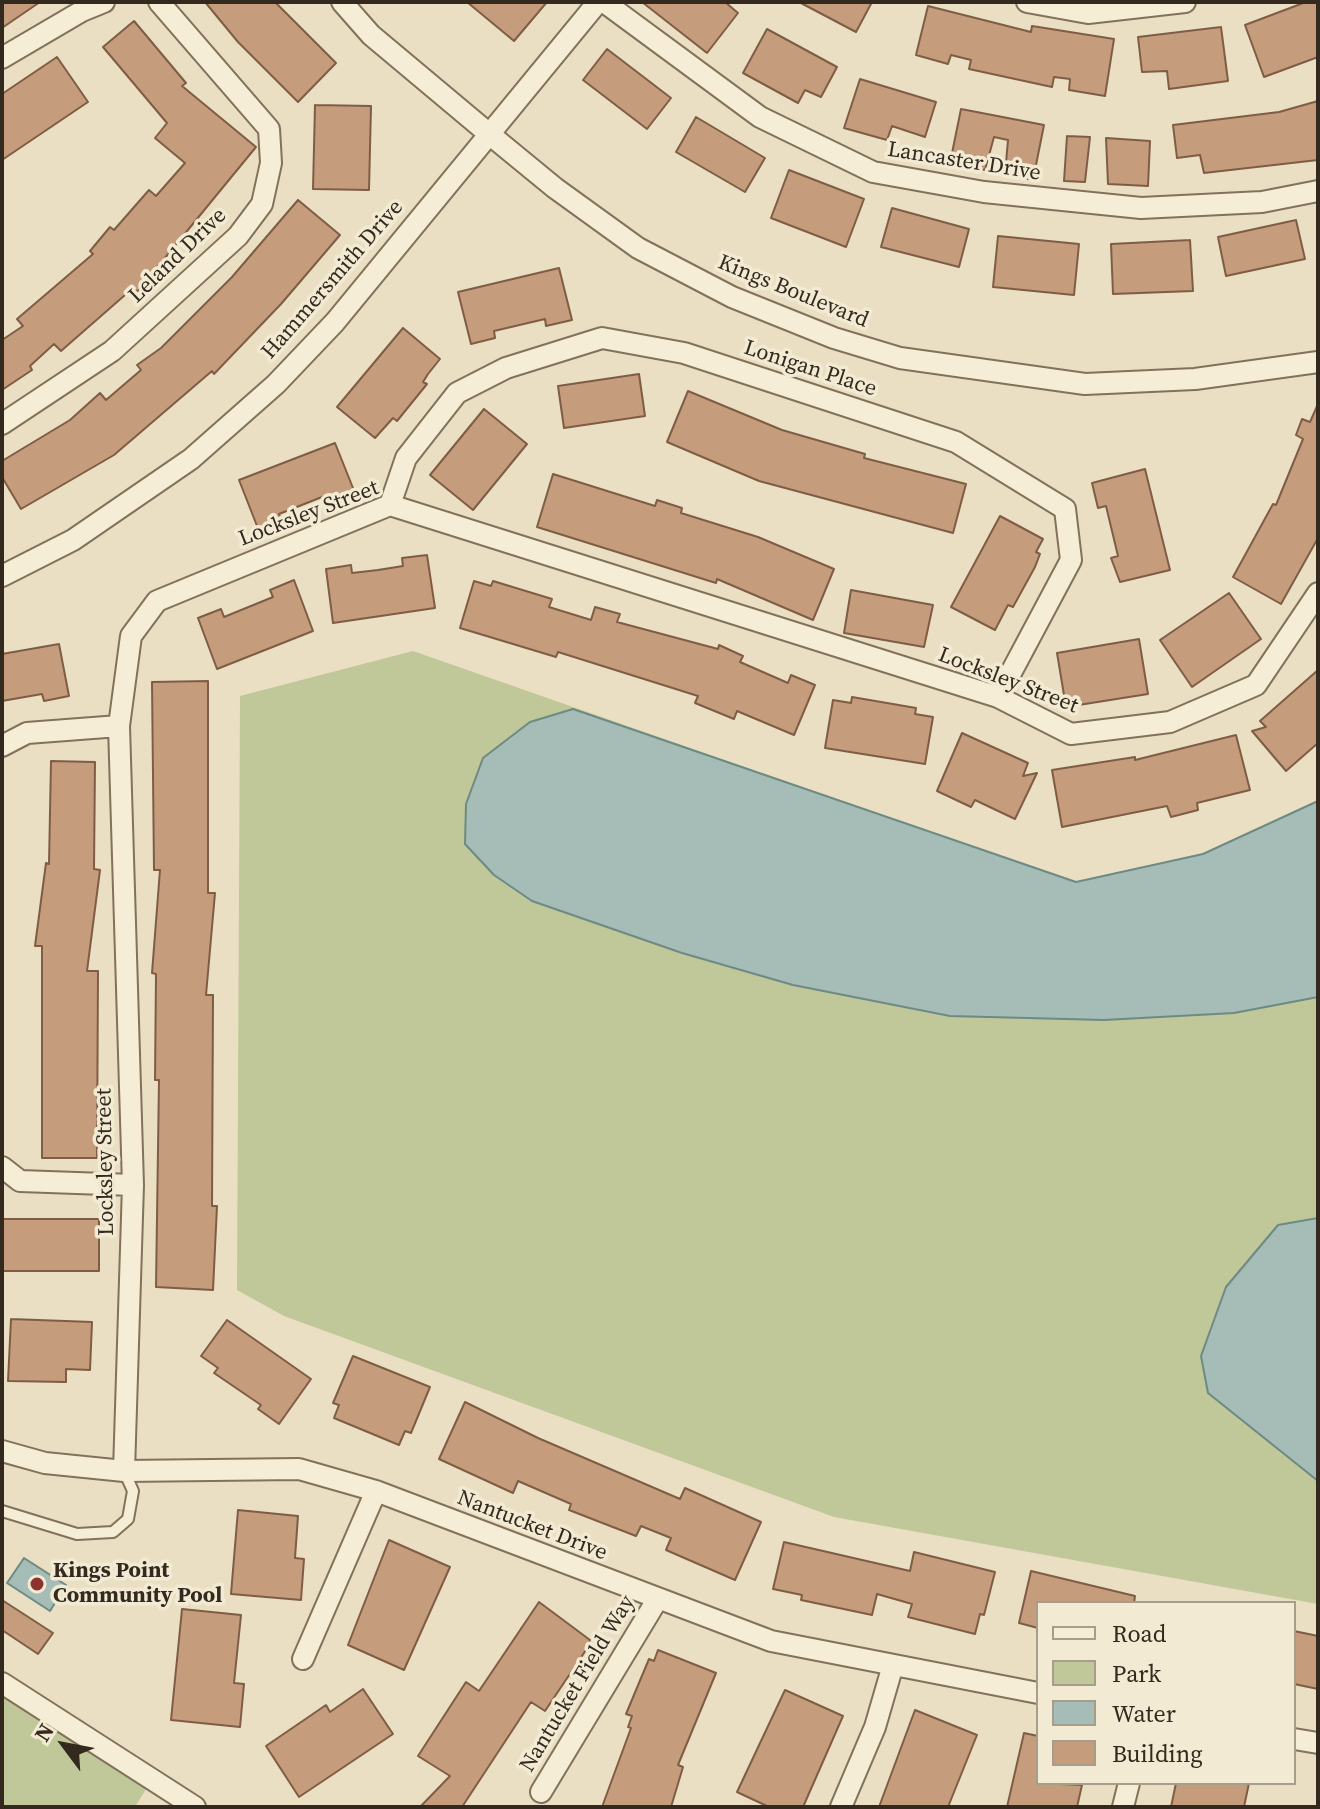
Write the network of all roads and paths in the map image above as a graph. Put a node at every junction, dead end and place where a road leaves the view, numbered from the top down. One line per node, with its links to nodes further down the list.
1 (104, 2): 7 (street)
2 (159, 2): 11 (street, Leland Drive)
3 (342, 2): 8 (street, Kings Boulevard)
4 (601, 2): 8 (street, Hammersmith Drive); 9 (street, Lancaster Drive)
5 (1027, 2): 6 (street)
6 (1185, 2)
7 (2, 58)
8 (488, 133): 10 (street, Kings Boulevard); 13 (street, Hammersmith Drive)
9 (1318, 191)
10 (1318, 362)
11 (2, 424)
12 (390, 505): 15 (street, Locksley Street); 15 (street, Lonigan Place); 16 (street, Locksley Street)
13 (2, 576)
14 (1318, 593): 15 (street, Locksley Street)
15 (998, 697)
16 (119, 726): 17 (street); 19 (street, Locksley Street)
17 (2, 746)
18 (2, 1167): 19 (street)
19 (133, 1185): 21 (street, Locksley Street)
20 (2, 1451): 21 (street, Nantucket Drive)
21 (124, 1471): 22 (street, Nantucket Drive); 23 (lane)
22 (376, 1491): 24 (street, Nantucket Drive); 25 (street)
23 (2, 1511)
24 (657, 1600): 26 (street, Nantucket Drive); 32 (street, Nantucket Field Way)
25 (303, 1659)
26 (893, 1665): 28 (street, Nantucket Drive); 34 (street)
27 (2, 1683): 33 (street)
28 (1036, 1693)
29 (1296, 1739): 30 (street)
30 (1318, 1743)
31 (1128, 1785): 35 (street)
32 (541, 1792)
33 (195, 1807)
34 (841, 1807)
35 (1123, 1807)

